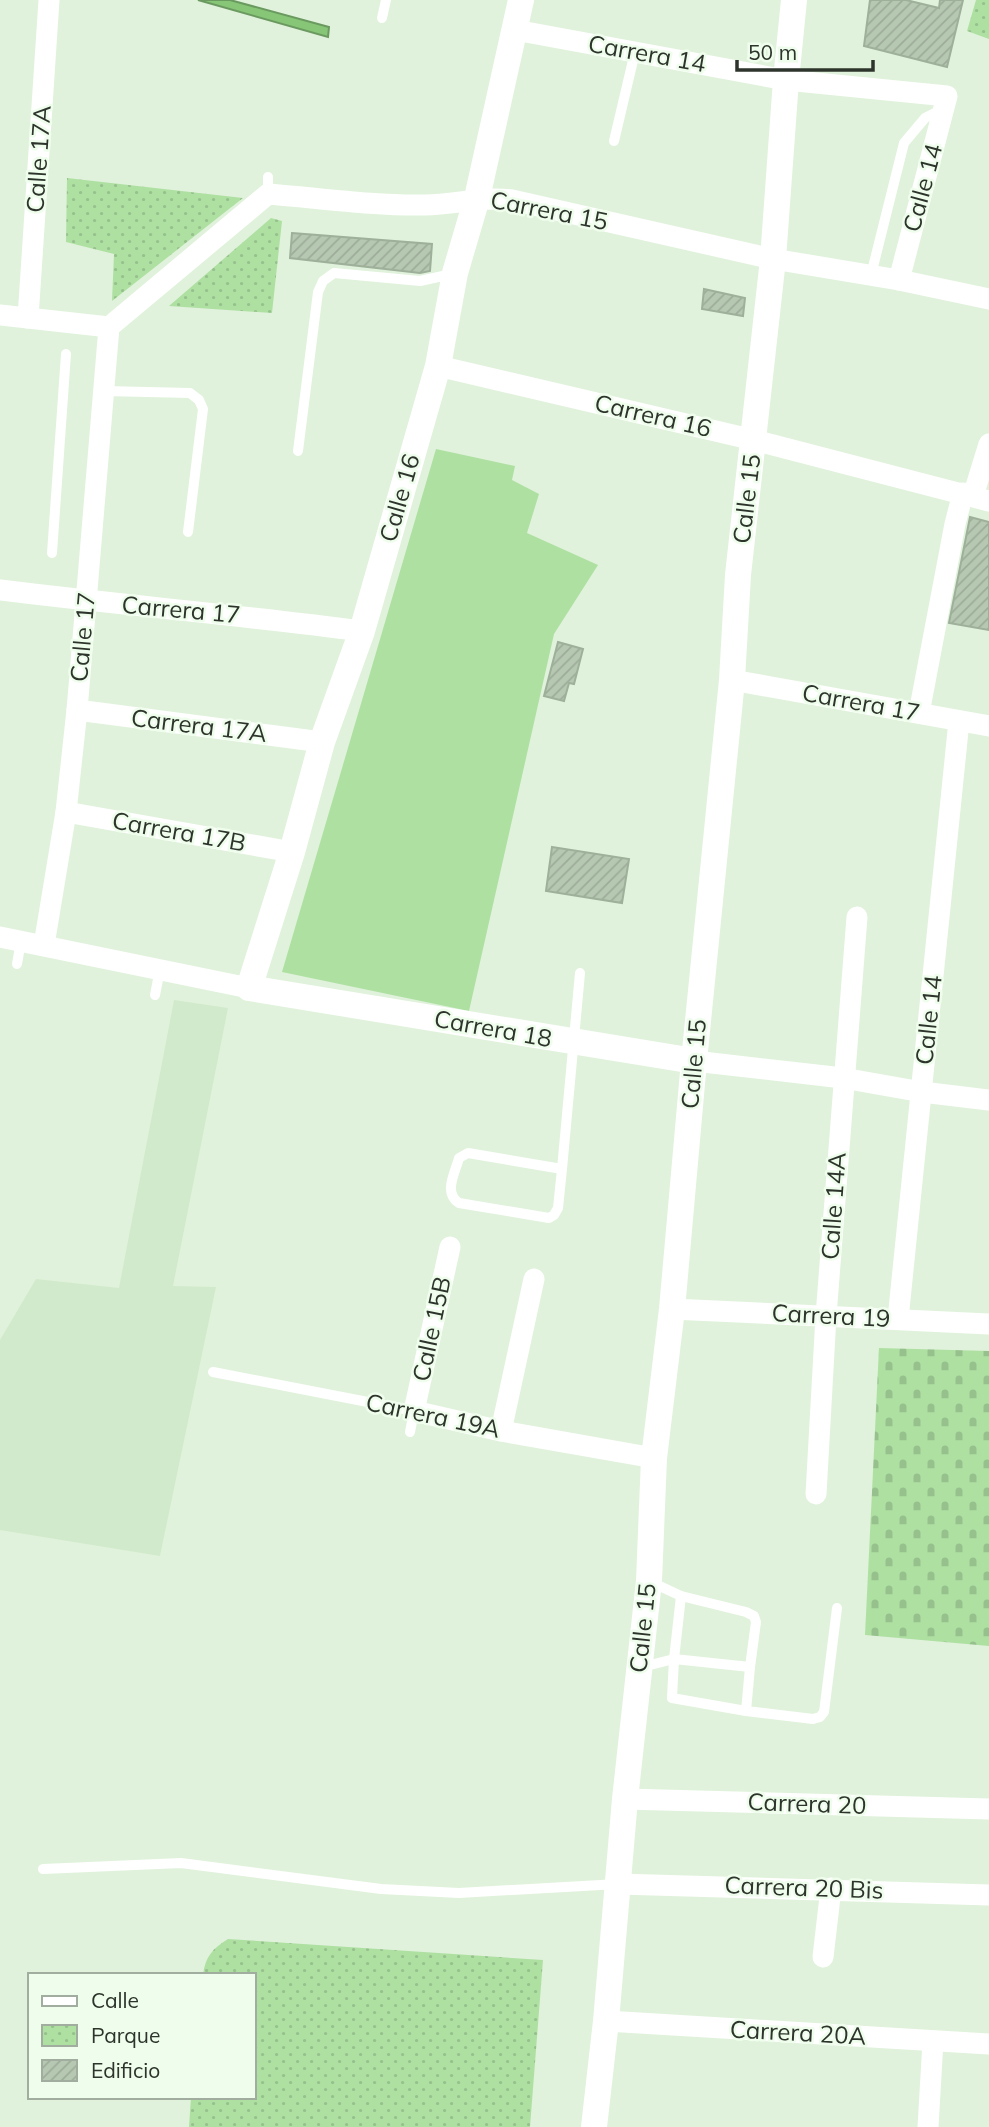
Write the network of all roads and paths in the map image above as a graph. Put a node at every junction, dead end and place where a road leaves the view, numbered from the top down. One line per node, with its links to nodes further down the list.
1 (386, 0): 5 (lane)
2 (522, 0): 6 (street, Calle 16)
3 (794, 0): 8 (street, Calle 15)
4 (44, 9): 18 (street, Calle 17A)
5 (382, 18)
6 (515, 30): 7 (street, Carrera 14); 11 (street, Calle 16)
7 (635, 52): 8 (street, Carrera 14); 10 (lane)
8 (786, 80): 9 (street, Carrera 14); 12 (street, Calle 15)
9 (946, 102): 14 (lane); 15 (street, Calle 14)
10 (614, 141)
11 (477, 198): 12 (street, Carrera 15); 13 (street, Calle 16); 19 (street, Carrera 15)
12 (773, 259): 14 (street, Carrera 15); 23 (street, Calle 15)
13 (455, 273): 21 (street, Calle 16); 25 (lane)
14 (870, 275): 15 (street, Carrera 15)
15 (899, 280): 16 (street, Carrera 15)
16 (989, 299)
17 (0, 315): 18 (street)
18 (28, 318): 19 (street)
19 (109, 327): 22 (street, Calle 17)
20 (66, 354): 28 (lane)
21 (439, 366): 23 (street, Carrera 16); 31 (street, Calle 16)
22 (104, 391): 27 (lane); 30 (street, Calle 17)
23 (754, 440): 26 (street, Carrera 16); 32 (street, Calle 15)
24 (989, 444): 26 (street)
25 (298, 451)
26 (975, 497): 34 (street)
27 (188, 532)
28 (52, 553)
29 (0, 590): 30 (street, Carrera 17)
30 (86, 601): 31 (street, Carrera 17); 33 (street, Calle 17)
31 (362, 631): 37 (street, Calle 16)
32 (732, 680): 34 (street, Carrera 17); 50 (street, Calle 15)
33 (77, 710): 37 (street, Carrera 17A); 38 (street, Calle 17)
34 (919, 713): 35 (street, Carrera 17)
35 (959, 721): 36 (street, Carrera 17); 52 (street, Calle 14)
36 (989, 726)
37 (322, 742): 39 (street, Calle 16)
38 (66, 812): 39 (street, Carrera 17B); 43 (street, Calle 17)
39 (292, 852): 47 (street, Calle 16)
40 (857, 917): 51 (street, Calle 14A)
41 (0, 937): 42 (street, Carrera 18)
42 (21, 941): 43 (street, Carrera 18); 44 (lane)
43 (44, 946): 45 (street, Carrera 18)
44 (18, 964)
45 (160, 969): 47 (street, Carrera 18); 48 (lane)
46 (580, 973): 49 (lane)
47 (249, 988): 49 (street, Carrera 18)
48 (155, 995)
49 (575, 1043): 50 (street, Carrera 18); 54 (lane)
50 (694, 1061): 51 (street, Carrera 18); 57 (street, Calle 15)
51 (843, 1078): 52 (street, Carrera 18); 58 (street, Calle 14A)
52 (922, 1092): 53 (street, Carrera 18); 59 (street, Calle 14)
53 (989, 1100)
54 (562, 1169): 54 (lane)
55 (450, 1247): 62 (street, Calle 15B)
56 (534, 1279): 63 (street)
57 (672, 1309): 58 (street, Carrera 19); 64 (street, Calle 15)
58 (826, 1316): 59 (street, Carrera 19); 65 (street, Calle 14A)
59 (898, 1319): 60 (street, Carrera 19)
60 (989, 1324)
61 (213, 1372): 62 (lane, Carrera 19A)
62 (412, 1422): 63 (street, Carrera 19A)
63 (501, 1431): 64 (street, Carrera 19A)
64 (654, 1458): 66 (street, Calle 15)
65 (816, 1494)
66 (649, 1581): 67 (lane); 71 (street, Calle 15)
67 (681, 1596): 69 (lane); 70 (lane)
68 (836, 1608): 72 (lane)
69 (674, 1659): 70 (lane); 71 (lane); 72 (lane)
70 (751, 1667): 72 (lane)
71 (639, 1668): 73 (street, Calle 15)
72 (746, 1711)
73 (625, 1800): 74 (street, Carrera 20); 76 (street, Calle 15)
74 (989, 1809)
75 (43, 1869): 76 (lane)
76 (618, 1884): 77 (street, Carrera 20 Bis); 80 (street, Calle 15)
77 (831, 1888): 78 (street, Carrera 20 Bis); 79 (street)
78 (989, 1895)
79 (823, 1957)
80 (606, 2021): 81 (street, Carrera 20A); 83 (street, Calle 15)
81 (933, 2040): 82 (street, Carrera 20A); 84 (street)
82 (989, 2045)
83 (594, 2127)
84 (929, 2127)

